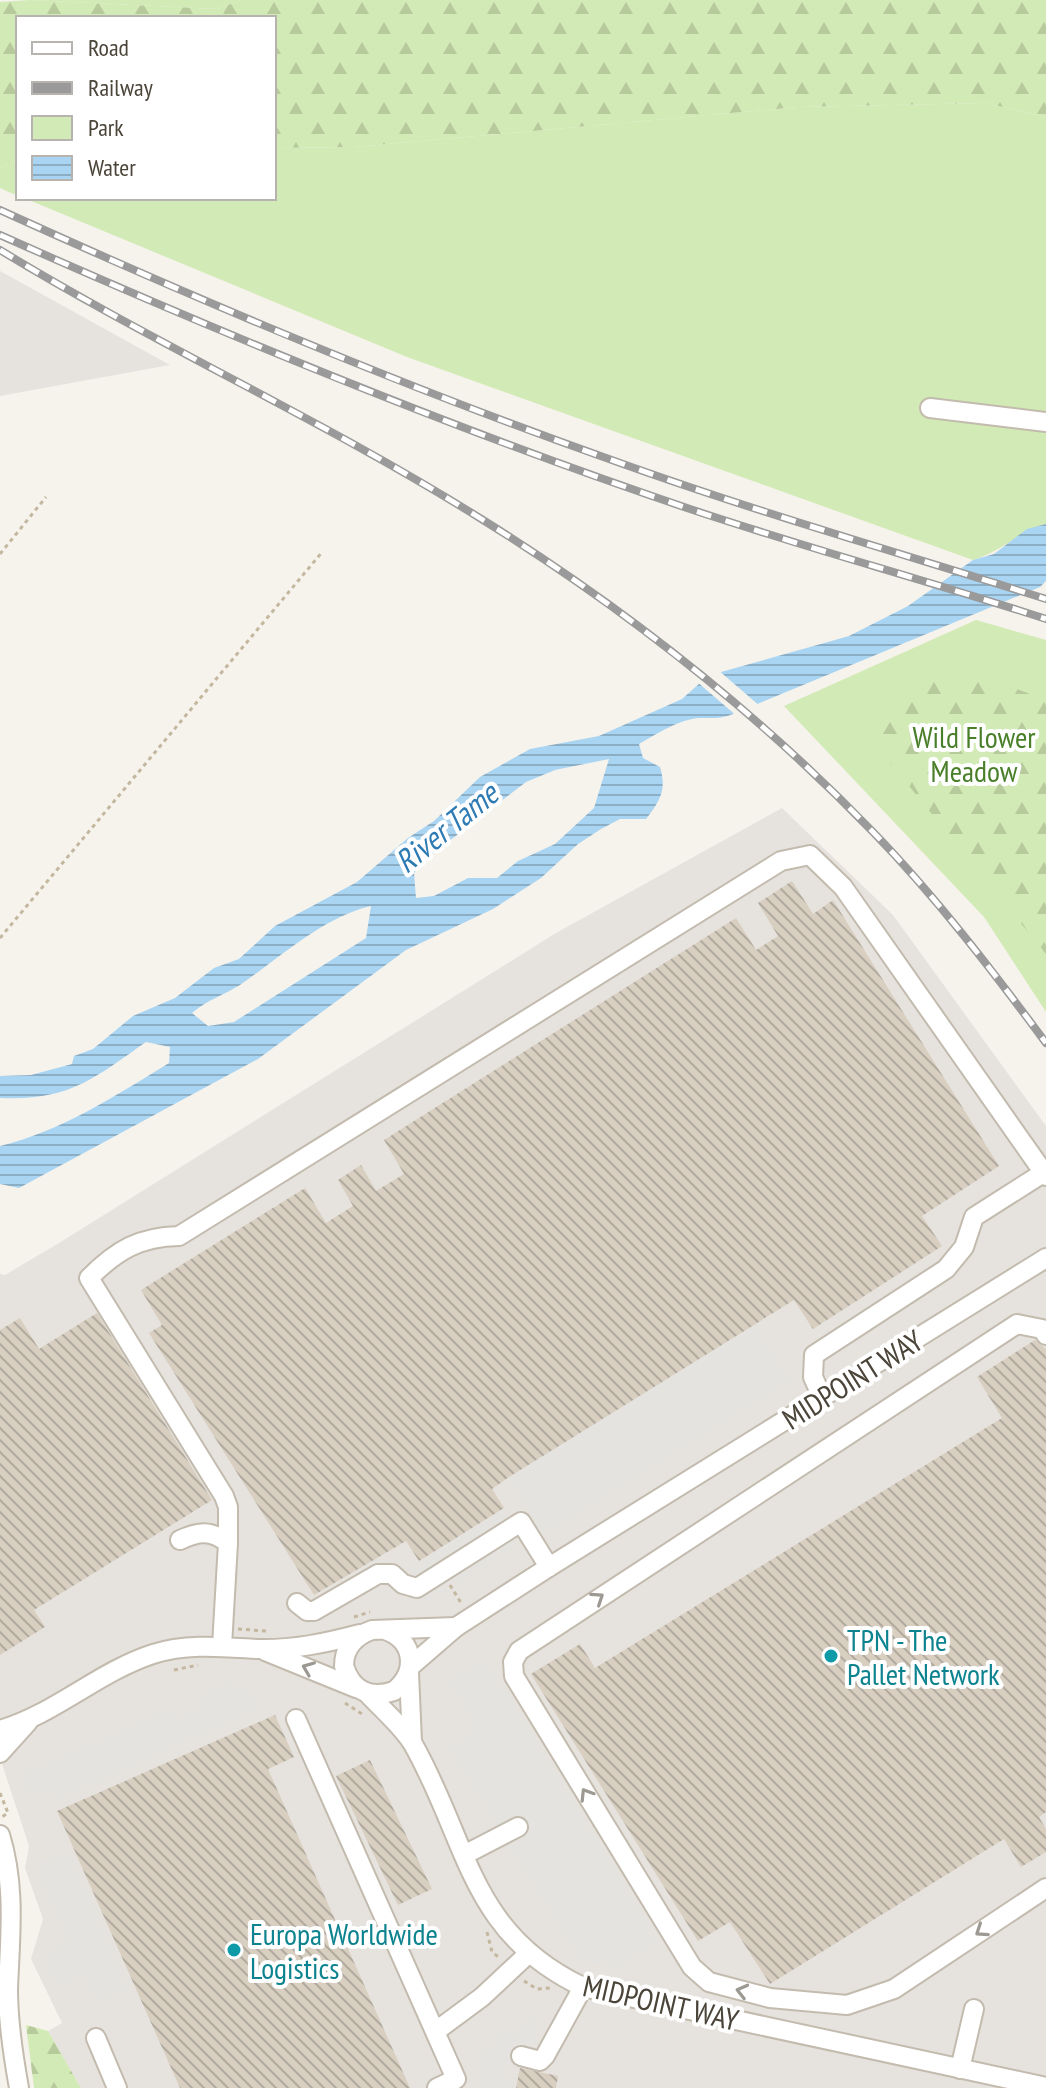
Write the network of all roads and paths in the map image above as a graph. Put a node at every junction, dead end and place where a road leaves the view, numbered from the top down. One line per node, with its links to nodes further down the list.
1 (930, 408): 2 (street)
2 (1046, 422)
3 (46, 497): 5 (path)
4 (323, 551): 6 (path)
5 (0, 554)
6 (0, 938)
7 (1044, 1174): 10 (street); 12 (street)
8 (1046, 1258): 10 (street, MIDPOINT WAY)
9 (1046, 1335): 36 (street, one-way to 9)
10 (822, 1397): 13 (street, MIDPOINT WAY)
11 (180, 1540): 12 (street)
12 (228, 1543): 19 (street)
13 (549, 1567): 14 (street); 16 (street, MIDPOINT WAY)
14 (442, 1572): 15 (street); 16 (path)
15 (297, 1603)
16 (464, 1623): 17 (street); 22 (street, MIDPOINT WAY)
17 (385, 1630): 18 (street); 22 (street)
18 (360, 1634): 20 (street, MIDPOINT WAY); 24 (street)
19 (222, 1646): 20 (street, MIDPOINT WAY); 27 (street, MIDPOINT WAY)
20 (259, 1649): 24 (street, MIDPOINT WAY, one-way to 20)
21 (207, 1664): 23 (path)
22 (410, 1669): 24 (street); 29 (street, MIDPOINT WAY)
23 (174, 1670)
24 (355, 1694): 26 (path); 29 (street, MIDPOINT WAY)
25 (296, 1719): 43 (street)
26 (373, 1720)
27 (28, 1722): 28 (street, MIDPOINT WAY); 30 (street, MIDPOINT WAY)
28 (0, 1730)
29 (412, 1742): 35 (street, MIDPOINT WAY)
30 (0, 1753)
31 (0, 1793): 32 (path)
32 (0, 1818)
33 (518, 1827): 35 (street)
34 (1, 1840): 49 (street)
35 (464, 1855): 38 (street, MIDPOINT WAY)
36 (1046, 1888)
37 (482, 1924): 39 (path)
38 (528, 1954): 39 (street); 40 (street, MIDPOINT WAY)
39 (513, 1970): 41 (path); 43 (street)
40 (583, 1987): 41 (street); 46 (street, MIDPOINT WAY)
41 (575, 2007): 45 (street)
42 (974, 2009): 46 (street)
43 (436, 2031): 51 (street)
44 (96, 2038): 50 (street)
45 (521, 2056)
46 (966, 2076): 47 (street, MIDPOINT WAY)
47 (1000, 2083): 48 (street, MIDPOINT WAY)
48 (1041, 2087)
49 (19, 2088)
50 (117, 2088)
51 (437, 2088)

